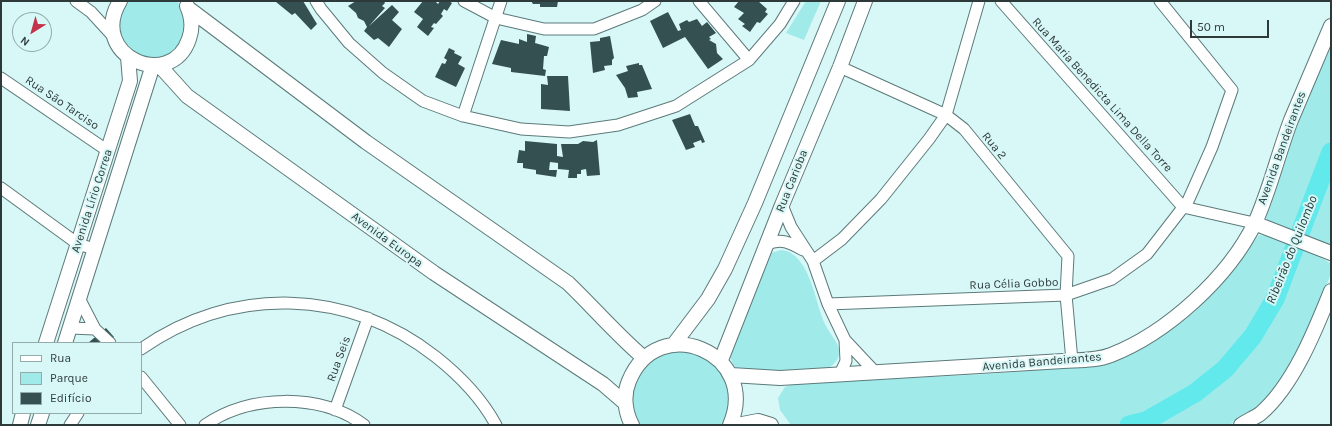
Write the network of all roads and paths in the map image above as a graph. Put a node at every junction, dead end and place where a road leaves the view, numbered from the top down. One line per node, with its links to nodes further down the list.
1 (76, 1): 17 (street)
2 (120, 1): 17 (main road)
3 (316, 1): 24 (street)
4 (464, 1): 15 (street)
5 (501, 1): 15 (street)
6 (655, 1): 15 (street)
7 (699, 1): 19 (street)
8 (794, 1): 19 (street)
9 (838, 1): 47 (main road)
10 (865, 1): 21 (main road, Rua Carioba)
11 (979, 1): 23 (street)
12 (1001, 1): 28 (street, Rua Maria Benedicta Lima Della Torre)
13 (1160, 1): 28 (street, Rua Célia Gobbo)
14 (186, 3): 20 (main road); 49 (main road)
15 (496, 18): 24 (street)
16 (1331, 26): 29 (main road, Avenida Bandeirantes)
17 (113, 36): 18 (main road)
18 (128, 57): 20 (main road); 25 (main road, Avenida Lírio Correa)
19 (749, 60): 24 (street)
20 (156, 65): 32 (main road, Avenida Lírio Correa); 56 (main road, Avenida Europa)
21 (840, 67): 23 (street, Rua 2); 27 (main road, Rua Carioba)
22 (1, 78): 25 (street, Rua São Tarciso)
23 (946, 115): 35 (street); 37 (street, Rua 2)
24 (463, 116)
25 (108, 151): 30 (main road, Avenida Lírio Correa)
26 (1, 188): 30 (street)
27 (782, 205): 31 (main road, Rua Carioba); 33 (street)
28 (1183, 207): 29 (street); 37 (street, Rua Célia Gobbo)
29 (1254, 223): 34 (main road); 51 (main road, Avenida Bandeirantes)
30 (78, 244): 32 (street); 44 (main road, Avenida Lírio Correa)
31 (766, 245): 33 (street); 50 (main road, Rua Carioba)
32 (94, 249): 38 (main road, Avenida Lírio Correa)
33 (804, 250): 35 (street)
34 (1331, 253)
35 (813, 261): 39 (street)
36 (1331, 291): 72 (main road)
37 (1066, 295): 39 (street, Rua Célia Gobbo); 51 (street, Rua 2)
38 (79, 298): 41 (main road, Avenida Lírio Correa); 42 (street)
39 (828, 304): 43 (street)
40 (368, 318): 48 (street); 57 (street, Rua Seis); 68 (street)
41 (70, 328): 42 (street); 45 (main road, Avenida Lírio Correa)
42 (95, 329): 46 (street)
43 (845, 340): 52 (street); 53 (street)
44 (46, 342)
45 (65, 342)
46 (109, 342)
47 (674, 344): 49 (main road); 50 (main road)
48 (142, 348)
49 (644, 358): 56 (main road)
50 (720, 360): 54 (main road)
51 (1072, 361): 52 (main road, Avenida Bandeirantes)
52 (875, 372): 53 (main road, Avenida Bandeirantes)
53 (840, 374): 54 (main road, Avenida Bandeirantes)
54 (731, 375): 69 (main road)
55 (142, 378): 65 (street)
56 (625, 403): 61 (main road)
57 (335, 410): 66 (street); 67 (street)
58 (24, 414): 62 (main road)
59 (42, 414): 63 (main road)
60 (77, 414): 64 (street)
61 (630, 423)
62 (20, 425)
63 (38, 425)
64 (70, 425)
65 (180, 425)
66 (205, 425)
67 (364, 425)
68 (496, 425)
69 (730, 425)
70 (737, 425): 71 (main road)
71 (771, 425)
72 (1241, 425)

